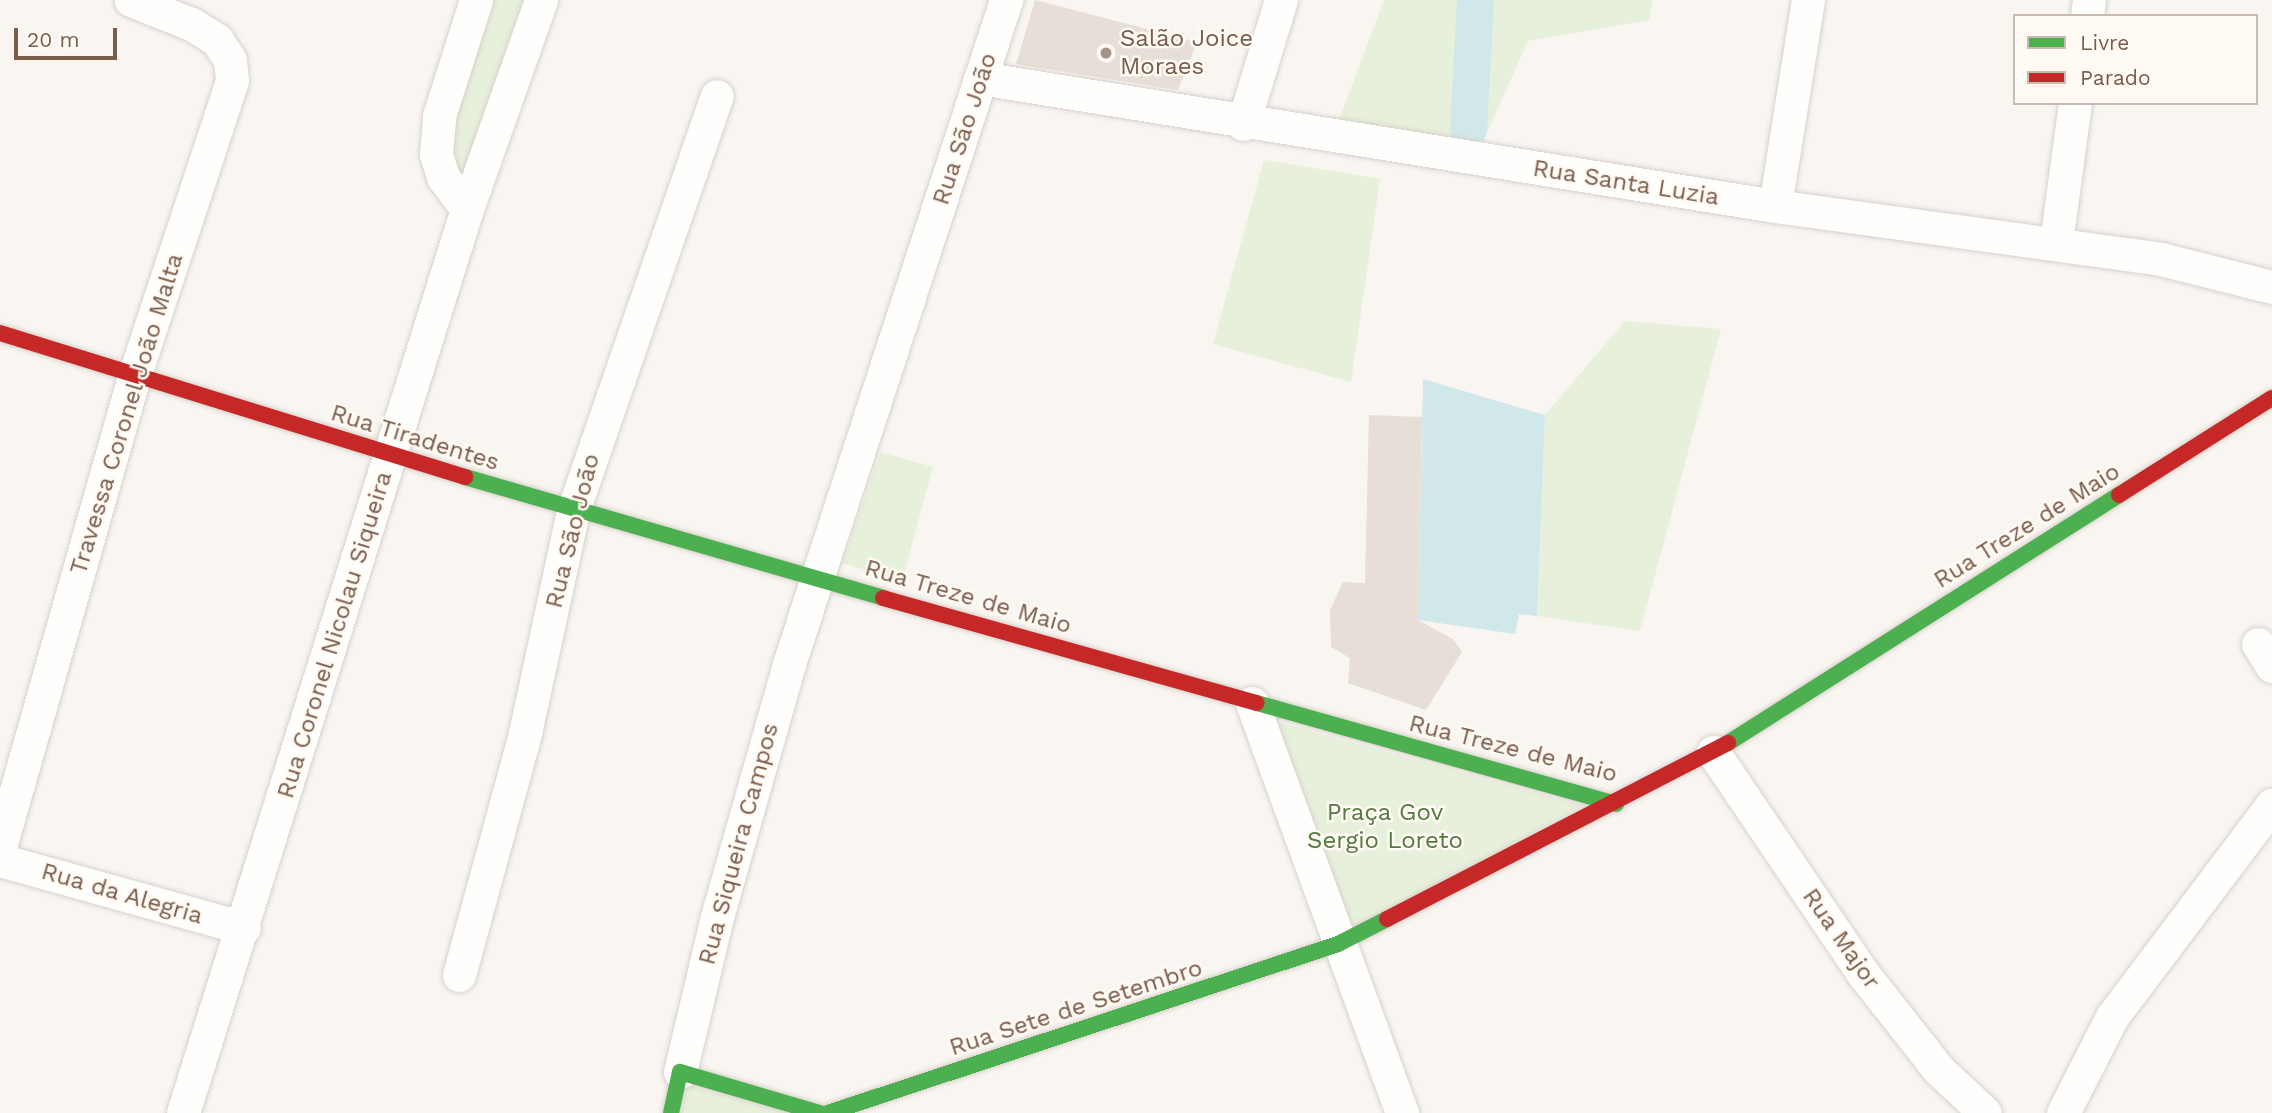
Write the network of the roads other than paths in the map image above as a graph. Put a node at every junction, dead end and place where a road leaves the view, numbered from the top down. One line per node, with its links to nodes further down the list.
1 (131, 0): 7 (street, Travessa Coronel João Malta)
2 (476, 0): 13 (street)
3 (541, 0): 13 (street, Rua Coronel Nicolau Siqueira)
4 (1006, 0): 8 (street, Rua São João)
5 (1281, 0): 11 (street)
6 (1808, 0): 12 (street)
7 (196, 12): 17 (street, Travessa Coronel João Malta)
8 (980, 78): 11 (street, Rua Santa Luzia); 21 (street, Rua São João)
9 (717, 96): 20 (street, Rua São João)
10 (2075, 105): 14 (street)
11 (1243, 124): 12 (street, Rua Santa Luzia)
12 (1775, 206): 14 (street, Rua Santa Luzia)
13 (467, 209): 19 (street, Rua Coronel Nicolau Siqueira)
14 (2056, 243): 15 (street, Rua Santa Luzia)
15 (2272, 287)
16 (0, 333): 17 (street, Rua Tiradentes)
17 (135, 371): 19 (street, Rua Tiradentes); 26 (street, Travessa Coronel João Malta)
18 (2272, 398): 23 (street, Rua Treze de Maio)
19 (391, 456): 20 (street, Rua Tiradentes); 28 (street, Rua Coronel Nicolau Siqueira)
20 (573, 511): 21 (street, Rua Tiradentes); 30 (street, Rua São João)
21 (818, 577): 22 (street, Rua Treze de Maio); 31 (street, Rua Siqueira Campos)
22 (1252, 703): 24 (street, Rua Treze de Maio); 29 (street)
23 (1713, 752): 24 (street, Rua Treze de Maio); 37 (street, Rua Major)
24 (1616, 804): 29 (street, Rua Sete de Setembro)
25 (2272, 805): 38 (street)
26 (0, 847)
27 (0, 860): 28 (street, Rua da Alegria)
28 (244, 928): 32 (street, Rua Coronel Nicolau Siqueira)
29 (1338, 944): 35 (street, Rua Sete de Setembro); 36 (street)
30 (459, 975)
31 (680, 1072): 33 (street, Rua Siqueira Campos); 34 (street)
32 (183, 1113)
33 (671, 1113)
34 (819, 1113)
35 (828, 1113)
36 (1402, 1113)
37 (1984, 1113)
38 (2063, 1113)

